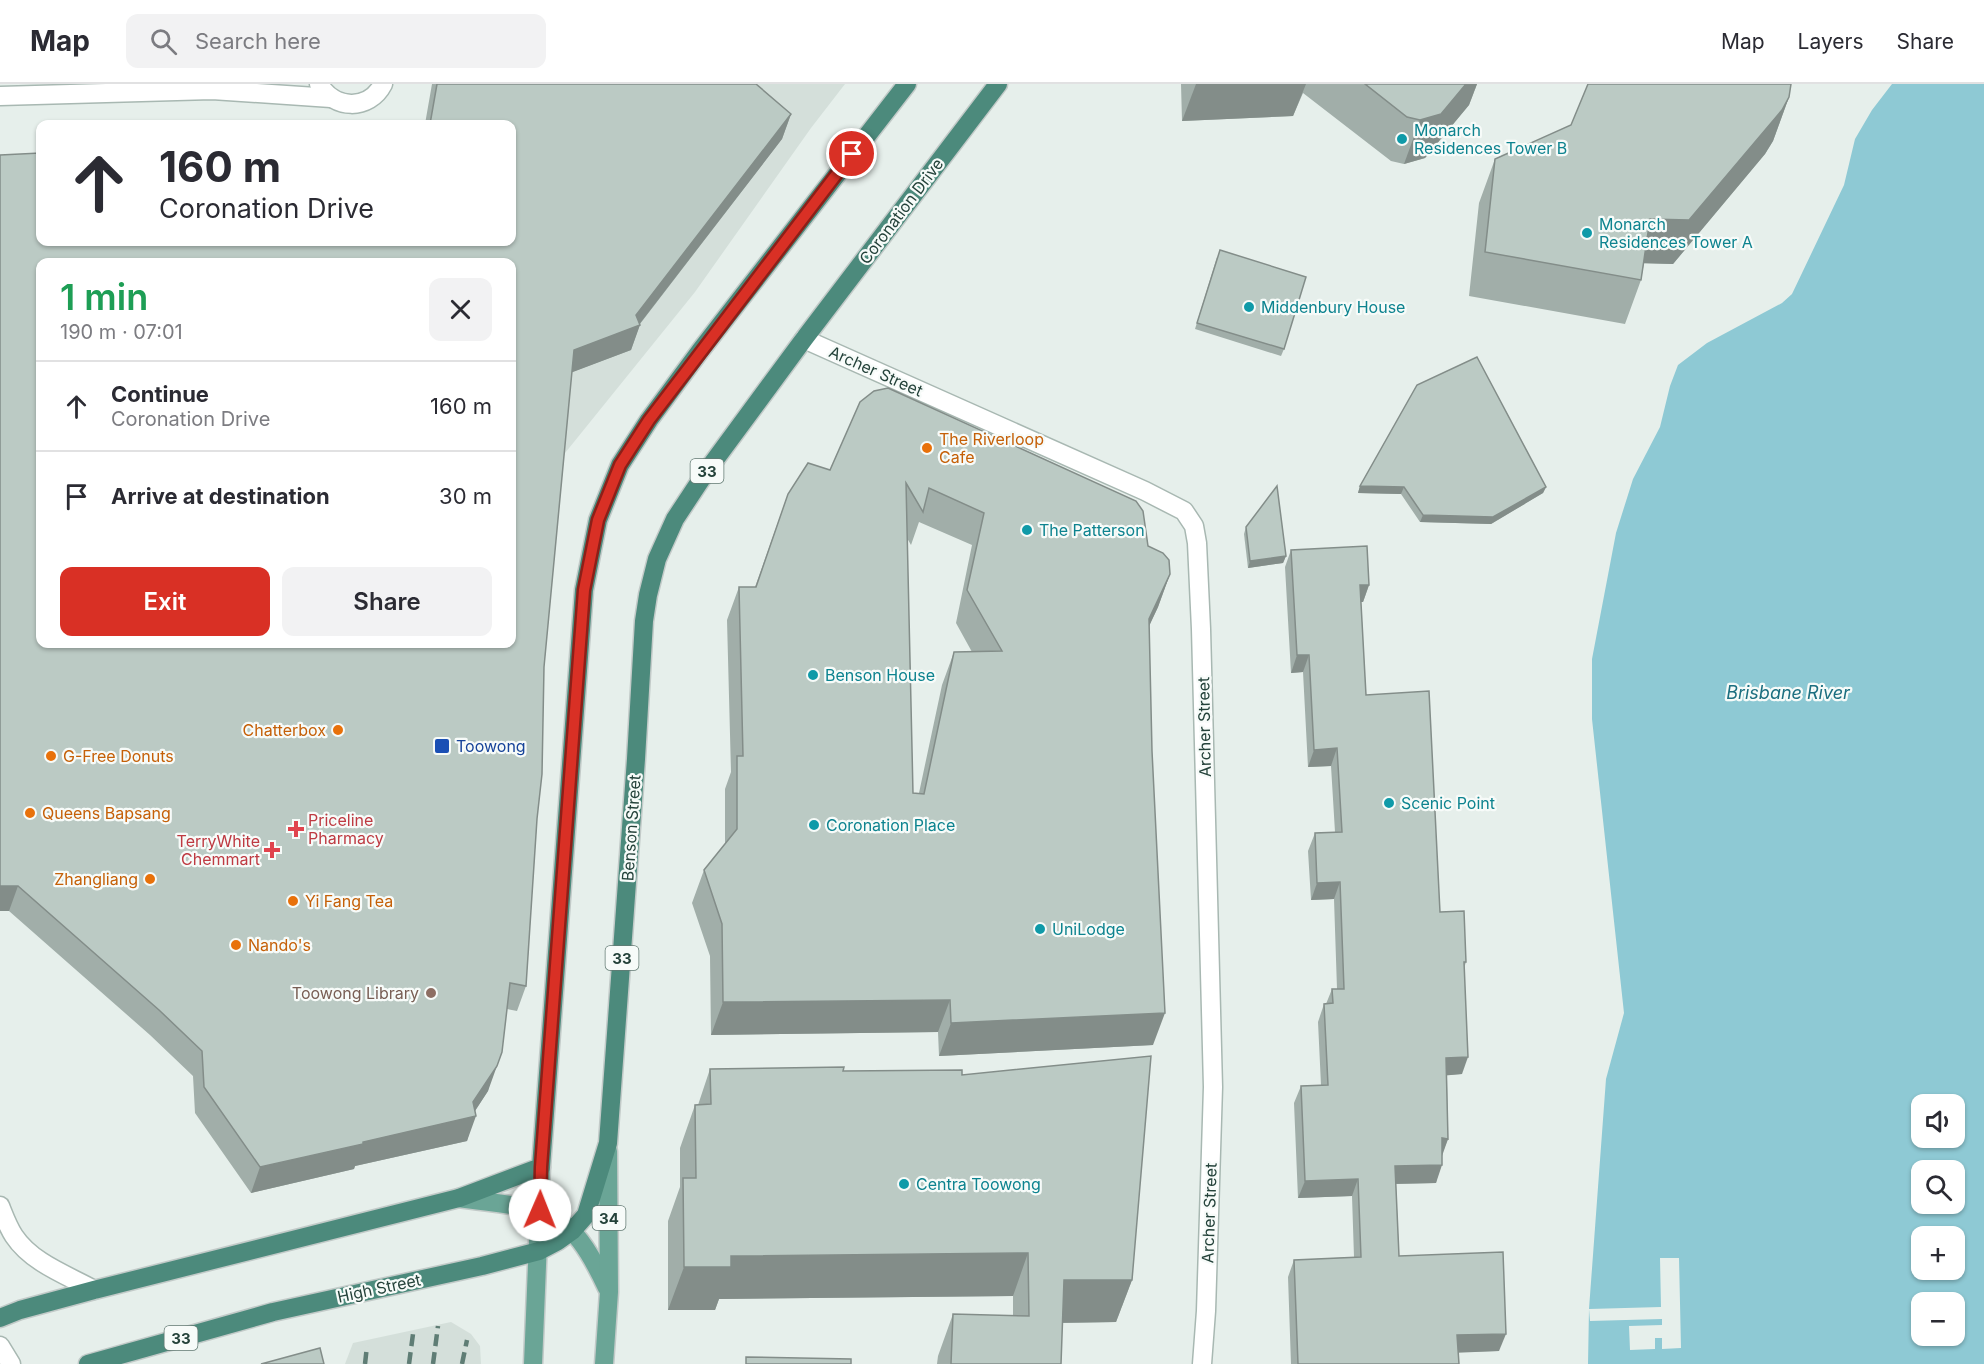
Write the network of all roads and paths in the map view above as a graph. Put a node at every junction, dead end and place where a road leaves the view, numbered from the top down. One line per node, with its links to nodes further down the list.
1 (242, 84): 5 (street)
2 (907, 84): 10 (highway)
3 (998, 84): 8 (highway, Coronation Drive / 33)
4 (383, 85): 6 (street)
5 (212, 90): 6 (street); 7 (street)
6 (325, 91)
7 (0, 96)
8 (804, 339): 9 (highway, Benson Street / 33); 24 (street, Archer Street)
9 (608, 1143): 14 (highway, High Street / 33); 17 (main road, Benson Street / 34)
10 (541, 1167): 11 (highway); 13 (main road)
11 (459, 1198): 13 (main road); 16 (highway)
12 (0, 1206): 16 (street)
13 (540, 1210): 14 (main road); 15 (main road)
14 (572, 1231): 15 (highway, High Street / 33); 17 (main road)
15 (539, 1251): 21 (highway, High Street / 33); 22 (main road)
16 (94, 1290): 18 (highway)
17 (609, 1292): 23 (main road, Benson Street / 34)
18 (0, 1318)
19 (0, 1346): 20 (street)
20 (11, 1364)
21 (88, 1364)
22 (533, 1364)
23 (604, 1364)
24 (1202, 1364)

